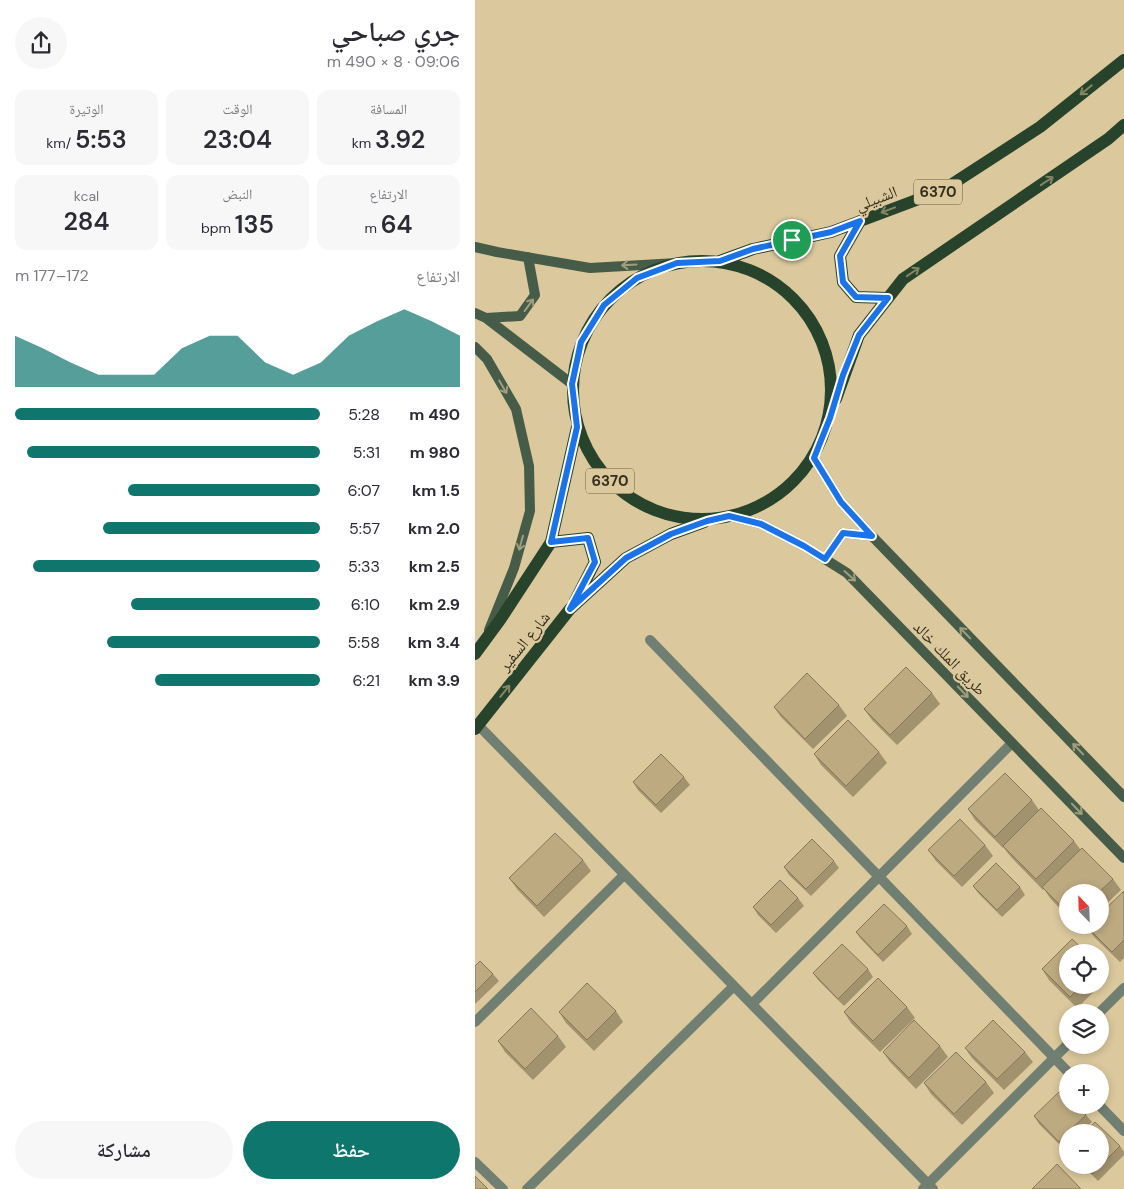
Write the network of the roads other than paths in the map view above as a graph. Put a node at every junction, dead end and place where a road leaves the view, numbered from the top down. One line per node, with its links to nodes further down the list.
1 (1124, 60): 3 (main road, الشبيلي / 6370, one-way to 3)
2 (1124, 125): 8 (main road, 6370, one-way to 2)
3 (860, 221): 6 (main road, الشبيلي / 6370); 8 (main road)
4 (475, 247): 5 (street)
5 (528, 257): 7 (street, one-way to 5); 10 (street, one-way to 5)
6 (720, 261): 7 (main road, 6370); 13 (main road, 6370)
7 (677, 263): 12 (main road, 6370)
8 (888, 298): 13 (main road, 6370)
9 (475, 313): 10 (street)
10 (486, 318): 12 (street)
11 (475, 347): 23 (street, one-way to 23)
12 (572, 384): 14 (main road, 6370)
13 (830, 418): 15 (main road, 6370)
14 (577, 427): 17 (main road, 6370); 19 (main road, شارع السفير / 6370)
15 (814, 458): 16 (main road, 6370); 18 (street, طريق الملك خالد)
16 (729, 516): 17 (main road, 6370); 20 (street, طريق الملك خالد)
17 (707, 521): 21 (main road, شارع السفير / 6370)
18 (872, 536): 20 (street); 27 (street, طريق الملك خالد, one-way to 18)
19 (551, 542): 21 (main road); 23 (main road, شارع السفير / 6370)
20 (825, 559): 26 (street, طريق الملك خالد, one-way to 26)
21 (570, 609): 25 (main road, شارع السفير / 6370, one-way to 21)
22 (649, 640): 30 (street)
23 (484, 642): 24 (main road, شارع السفير / 6370)
24 (475, 654)
25 (476, 727): 29 (street)
26 (1012, 743): 28 (street, طريق الملك خالد, one-way to 28); 30 (street)
27 (1124, 797)
28 (1124, 858)
29 (624, 875): 31 (street); 35 (street)
30 (879, 877): 33 (street); 37 (street)
31 (734, 986): 33 (street); 44 (street)
32 (1124, 988): 34 (street)
33 (751, 1004): 42 (street)
34 (1108, 1004)
35 (475, 1022)
36 (1059, 1053): 37 (street)
37 (1054, 1058): 38 (street); 42 (street)
38 (1060, 1064)
39 (1108, 1114): 40 (street)
40 (1124, 1130)
41 (475, 1162): 43 (street)
42 (928, 1187)
43 (503, 1189)
44 (527, 1189)

